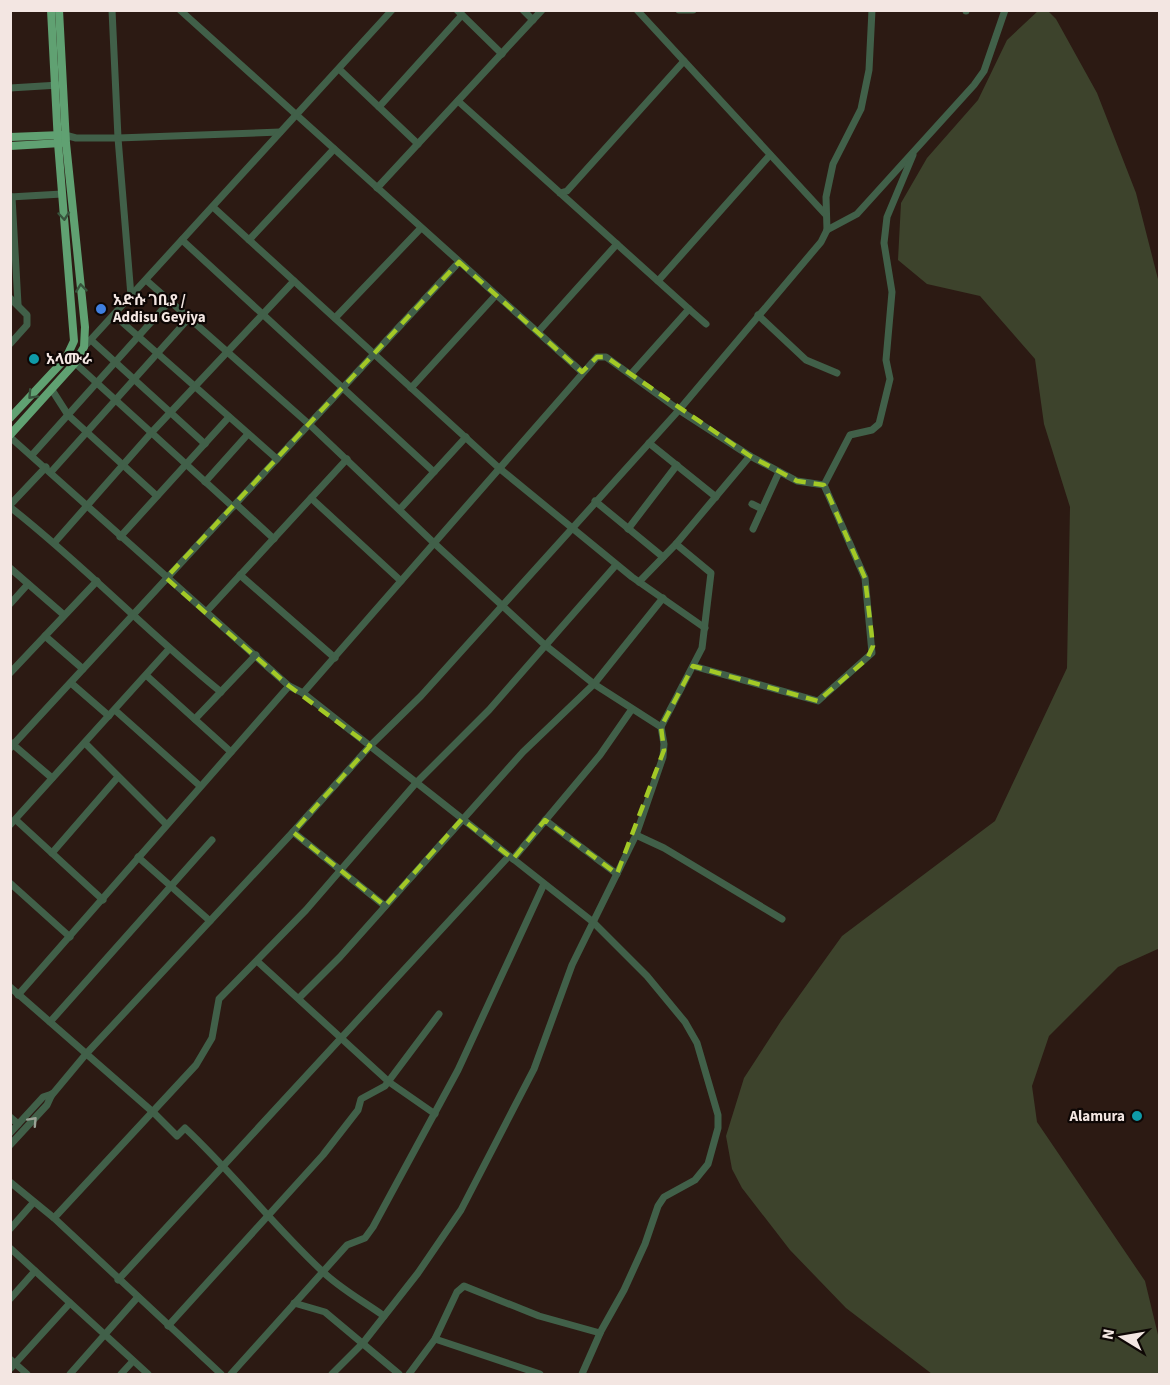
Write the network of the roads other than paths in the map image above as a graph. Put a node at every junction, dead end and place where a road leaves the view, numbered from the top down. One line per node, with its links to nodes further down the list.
1 (51, 10): 18 (main road)
2 (59, 10): 18 (main road)
3 (112, 10): 25 (street)
4 (180, 10): 22 (street)
5 (392, 10): 17 (street)
6 (523, 10): 14 (street)
7 (542, 10): 14 (street)
8 (637, 10): 16 (street)
9 (679, 10): 10 (street)
10 (693, 10)
11 (872, 10): 37 (street)
12 (1005, 10): 31 (street)
13 (459, 13): 15 (street); 21 (street)
14 (533, 20): 15 (street)
15 (502, 54): 20 (street)
16 (684, 61): 30 (street); 33 (street)
17 (339, 69): 21 (street); 22 (street)
18 (59, 85): 19 (street); 26 (main road)
19 (10, 88)
20 (458, 101): 27 (street); 33 (street)
21 (379, 107): 27 (street)
22 (297, 114): 23 (street); 29 (street)
23 (280, 132): 25 (street); 36 (street)
24 (10, 137): 26 (main road)
25 (118, 138): 26 (street); 49 (street)
26 (61, 139): 28 (main road); 34 (main road); 62 (main road, one-way to 26)
27 (418, 144): 32 (street)
28 (10, 146)
29 (334, 149): 32 (street); 41 (street)
30 (770, 155): 37 (street); 47 (street)
31 (913, 155): 39 (street); 104 (street)
32 (377, 188): 38 (street)
33 (560, 193): 43 (street)
34 (62, 194): 35 (street); 83 (main road, one-way to 83)
35 (11, 197): 42 (street)
36 (213, 207): 40 (street); 41 (street)
37 (826, 215): 39 (street)
38 (421, 228): 44 (street); 58 (street)
39 (826, 230): 56 (street)
40 (182, 240): 45 (street); 55 (street)
41 (249, 240): 46 (street)
42 (13, 241): 52 (street)
43 (617, 244): 47 (street); 60 (street)
44 (459, 262): 48 (street); 66 (street)
45 (146, 280): 49 (street); 51 (street)
46 (294, 281): 55 (street); 58 (street)
47 (658, 281): 53 (street)
48 (496, 295): 60 (street); 75 (street)
49 (131, 296): 54 (street)
50 (10, 298): 52 (street)
51 (170, 301): 57 (street); 61 (street)
52 (18, 304): 63 (street)
53 (689, 309): 59 (street); 71 (street)
54 (114, 315): 61 (street); 62 (street)
55 (262, 315): 64 (street); 76 (street)
56 (758, 315): 70 (street); 79 (street)
57 (189, 318): 64 (street); 65 (street)
58 (335, 318): 66 (street)
59 (706, 324)
60 (538, 332): 69 (street)
61 (138, 336): 65 (street); 67 (street)
62 (88, 343): 67 (street); 68 (main road)
63 (10, 344)
64 (228, 352): 74 (street); 84 (street)
65 (157, 353): 72 (street); 74 (street)
66 (374, 354): 75 (street); 76 (street)
67 (116, 362): 72 (street); 73 (street)
68 (75, 363): 73 (street); 77 (main road)
69 (582, 372): 71 (street); 99 (street)
70 (837, 373)
71 (631, 374): 79 (street)
72 (135, 379): 78 (street); 80 (street)
73 (97, 382): 78 (street); 81 (street)
74 (195, 387): 80 (street); 82 (street)
75 (411, 388): 89 (street)
76 (342, 389): 84 (street); 101 (street)
77 (52, 390): 81 (street); 88 (main road)
78 (116, 400): 85 (street); 86 (street)
79 (679, 410): 90 (street); 93 (street)
80 (171, 412): 86 (street); 91 (street)
81 (68, 415): 85 (street); 92 (street)
82 (230, 417): 87 (street); 91 (street)
83 (10, 418)
84 (310, 424): 94 (street); 95 (street)
85 (87, 432): 97 (street); 100 (street)
86 (152, 432): 96 (street); 97 (street)
87 (248, 434): 94 (street); 103 (street)
88 (10, 436): 92 (street)
89 (466, 437): 99 (street); 101 (street)
90 (649, 442): 98 (street); 108 (street)
91 (205, 444): 96 (street)
92 (32, 455): 100 (street)
93 (750, 456): 102 (street); 106 (street)
94 (277, 459): 110 (street)
95 (347, 459): 107 (street); 114 (street)
96 (186, 464): 103 (street); 105 (street)
97 (123, 465): 105 (street); 112 (street)
98 (677, 465): 106 (street); 116 (street)
99 (499, 468): 115 (street); 121 (street)
100 (49, 470): 111 (street); 112 (street)
101 (434, 472): 114 (street)
102 (779, 472): 104 (street); 113 (street)
103 (205, 482): 110 (street)
104 (824, 484): 144 (street)
105 (157, 496): 118 (street)
106 (716, 496): 122 (street)
107 (311, 498): 119 (street); 129 (street)
108 (595, 501): 115 (street); 116 (street)
109 (752, 504): 113 (street)
110 (235, 505): 119 (street); 127 (street)
111 (10, 506): 120 (street)
112 (87, 506): 118 (street); 120 (street)
113 (762, 509): 117 (street)
114 (400, 510): 121 (street)
115 (570, 528): 124 (street); 134 (street)
116 (628, 529): 123 (street)
117 (753, 529)
118 (120, 537): 127 (street)
119 (274, 539): 126 (street)
120 (55, 542): 128 (street)
121 (434, 543): 129 (street); 134 (street)
122 (676, 544): 123 (street); 138 (street)
123 (663, 557): 130 (street)
124 (616, 565): 130 (street); 140 (street)
125 (10, 568): 131 (street)
126 (240, 575): 135 (street); 143 (street)
127 (166, 578): 135 (street); 137 (street)
128 (97, 581): 136 (street); 137 (street)
129 (401, 581): 143 (street)
130 (639, 582): 132 (street)
131 (28, 584): 133 (street); 136 (street)
132 (663, 598): 138 (street); 149 (street)
133 (10, 604)
134 (503, 605): 140 (street); 160 (street)
135 (207, 611): 142 (street)
136 (64, 615): 139 (street)
137 (134, 615): 141 (street); 145 (street)
138 (705, 628): 144 (street)
139 (45, 636): 145 (street); 146 (street)
140 (545, 645): 149 (street); 164 (street)
141 (169, 650): 147 (street); 151 (street)
142 (256, 655): 150 (street); 151 (street)
143 (334, 658): 152 (street)
144 (693, 666): 157 (street)
145 (83, 669): 148 (street)
146 (10, 673)
147 (147, 676): 154 (street); 156 (street)
148 (71, 683): 155 (street); 159 (street)
149 (594, 684): 153 (street); 166 (street)
150 (290, 687): 152 (street); 161 (street)
151 (221, 692): 156 (street)
152 (303, 693): 160 (street)
153 (632, 709): 157 (street); 167 (street)
154 (116, 711): 155 (street); 165 (street)
155 (109, 716): 158 (street)
156 (195, 719): 161 (street)
157 (661, 727): 171 (street)
158 (85, 743): 162 (street); 163 (street)
159 (12, 745): 163 (street)
160 (370, 746): 164 (street); 170 (street)
161 (231, 752): 165 (street)
162 (118, 777): 169 (street); 173 (street)
163 (52, 778): 168 (street)
164 (416, 783): 166 (street); 176 (street)
165 (200, 786): 169 (street)
166 (462, 819): 175 (street); 182 (street)
167 (545, 820): 175 (street); 177 (street)
168 (13, 823): 173 (street)
169 (166, 824): 174 (street)
170 (293, 832): 176 (street); 184 (street)
171 (636, 834): 177 (street); 183 (street)
172 (212, 840): 180 (street)
173 (52, 853): 181 (street)
174 (138, 857): 180 (street); 181 (street)
175 (511, 858): 179 (street); 193 (street)
176 (341, 870): 182 (street); 187 (street)
177 (617, 873): 185 (street)
178 (10, 883): 186 (street)
179 (544, 884): 185 (street); 198 (street)
180 (171, 886): 184 (street); 192 (street)
181 (103, 900): 186 (street)
182 (385, 906): 190 (street)
183 (782, 919)
184 (210, 921): 194 (street)
185 (593, 922): 217 (street); 219 (street)
186 (70, 937): 189 (street)
187 (257, 961): 190 (street); 197 (street)
188 (10, 987): 189 (street)
189 (18, 995): 192 (street)
190 (299, 998): 193 (street)
191 (439, 1014): 195 (street)
192 (50, 1022): 194 (street)
193 (342, 1037): 195 (street); 203 (street)
194 (86, 1054): 196 (street); 197 (street)
195 (389, 1082): 198 (street); 206 (street)
196 (51, 1096): 200 (street); 202 (street, one-way to 196)
197 (154, 1113): 203 (street); 207 (street)
198 (435, 1114): 211 (street)
199 (10, 1117): 200 (street)
200 (18, 1124): 201 (street)
201 (10, 1133)
202 (10, 1145)
203 (224, 1165): 206 (street); 212 (street)
204 (10, 1182): 205 (street)
205 (33, 1203): 207 (street); 208 (street)
206 (266, 1216): 211 (street); 218 (street)
207 (54, 1218): 212 (street)
208 (10, 1229)
209 (10, 1248): 210 (street)
210 (35, 1271): 214 (street); 215 (street)
211 (323, 1272): 216 (street); 217 (street)
212 (118, 1280): 213 (street)
213 (137, 1298): 218 (street); 220 (street)
214 (10, 1299)
215 (70, 1303): 220 (street); 224 (street)
216 (294, 1303): 222 (street); 230 (street)
217 (384, 1316): 222 (street)
218 (168, 1326): 229 (street)
219 (600, 1333): 221 (street); 235 (street)
220 (104, 1334): 223 (street); 226 (street)
221 (435, 1339): 233 (street); 234 (street)
222 (363, 1343): 231 (street); 232 (street)
223 (133, 1361): 227 (street); 228 (street)
224 (12, 1364): 225 (street)
225 (27, 1374)
226 (70, 1374)
227 (121, 1374)
228 (148, 1374)
229 (222, 1374)
230 (231, 1374)
231 (332, 1374)
232 (399, 1374)
233 (410, 1374)
234 (540, 1374)
235 (582, 1374)

